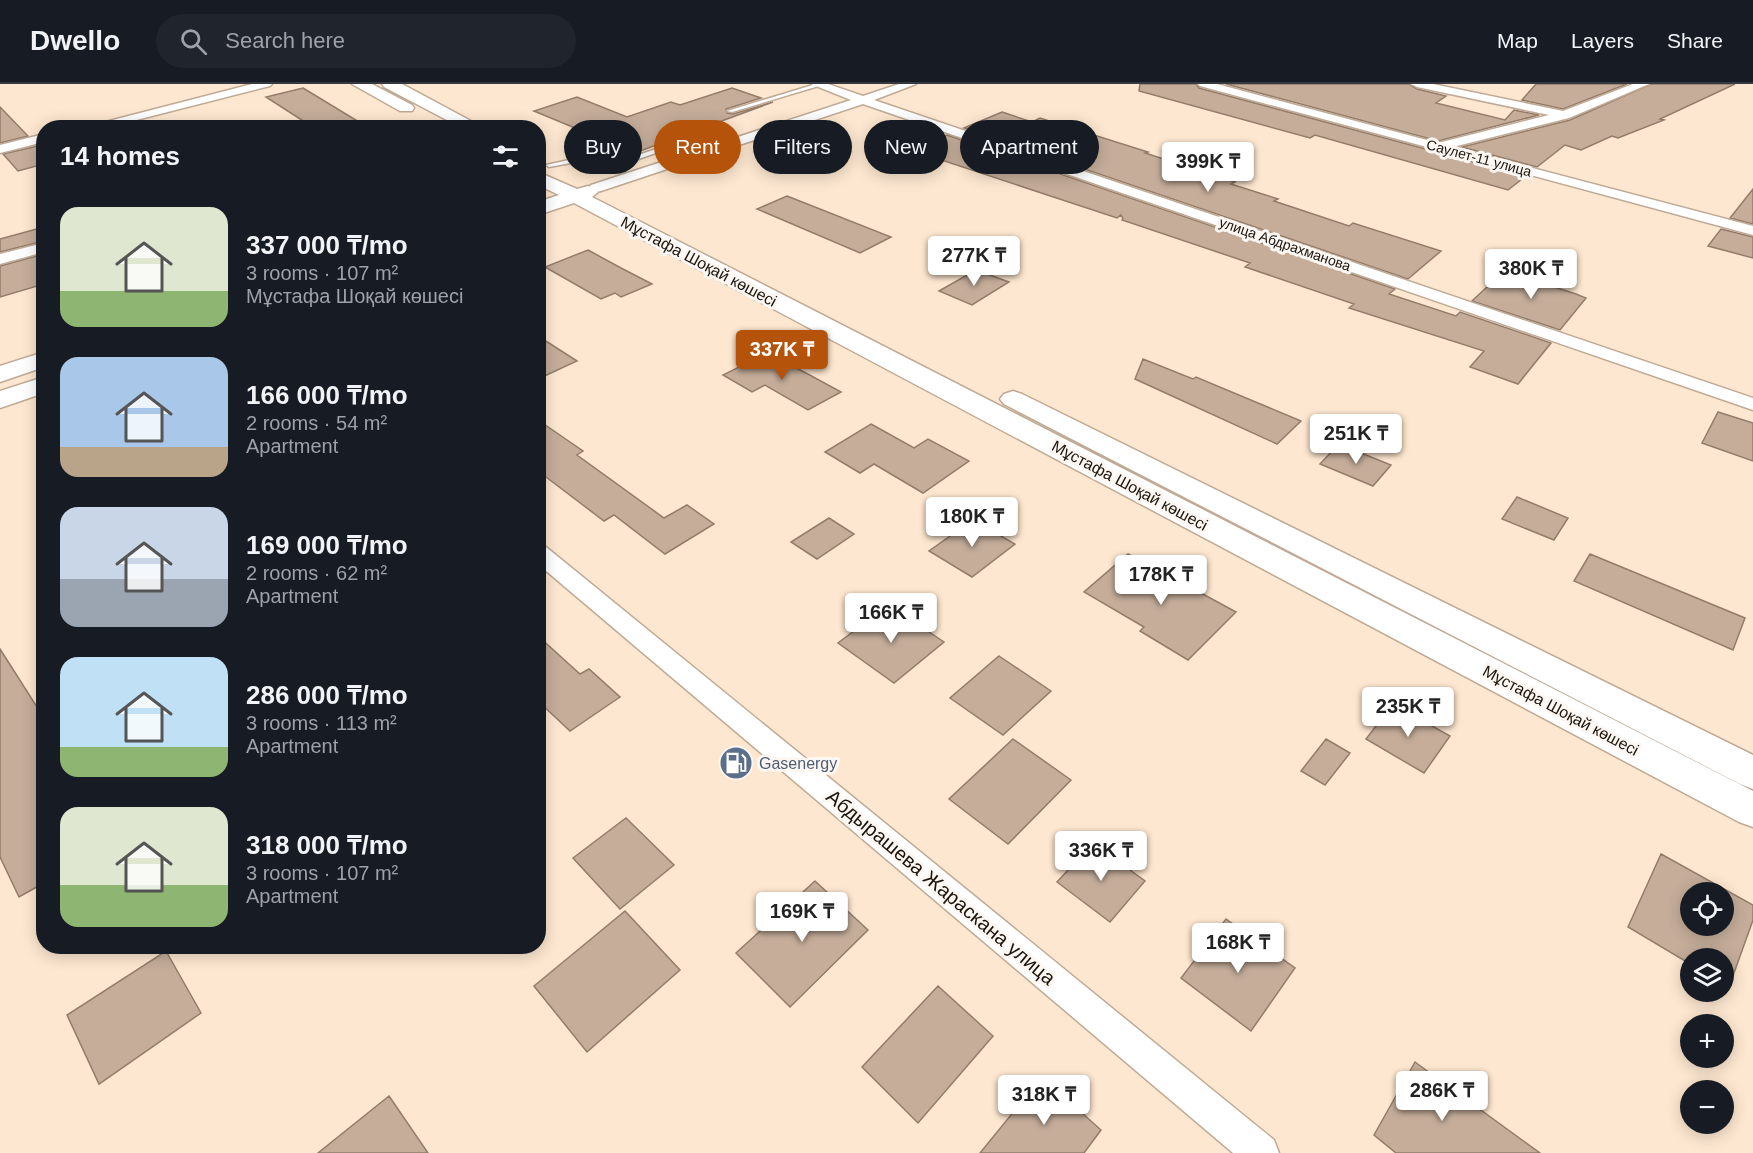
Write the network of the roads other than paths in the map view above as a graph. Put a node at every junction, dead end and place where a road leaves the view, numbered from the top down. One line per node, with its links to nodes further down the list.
1 (266, 84): 12 (street)
2 (360, 84): 13 (street)
3 (390, 84): 14 (street)
4 (818, 84): 9 (street, улица Абдрахманова); 10 (lane)
5 (910, 84): 9 (street)
6 (1204, 84): 16 (street, Саулет-11 улица)
7 (1417, 84): 11 (street)
8 (1643, 84): 11 (street)
9 (862, 100): 19 (street); 27 (street, улица Абдрахманова)
10 (730, 111)
11 (1565, 115): 16 (street)
12 (120, 120)
13 (428, 120)
14 (460, 120)
15 (36, 140): 17 (street)
16 (1438, 147): 20 (street, Саулет-11 улица)
17 (0, 149)
18 (654, 152): 19 (lane)
19 (556, 183): 29 (street, Мұстафа Шоқай көшесі); 30 (street, Мұстафа Шоқай көшесі)
20 (1753, 231)
21 (36, 249): 22 (street)
22 (0, 259)
23 (36, 362): 24 (street)
24 (0, 374)
25 (36, 387): 26 (street)
26 (0, 400)
27 (1753, 404)
28 (546, 559): 31 (street, Абдырашева Жараскана улица)
29 (1753, 773)
30 (1753, 810)
31 (1261, 1153)

